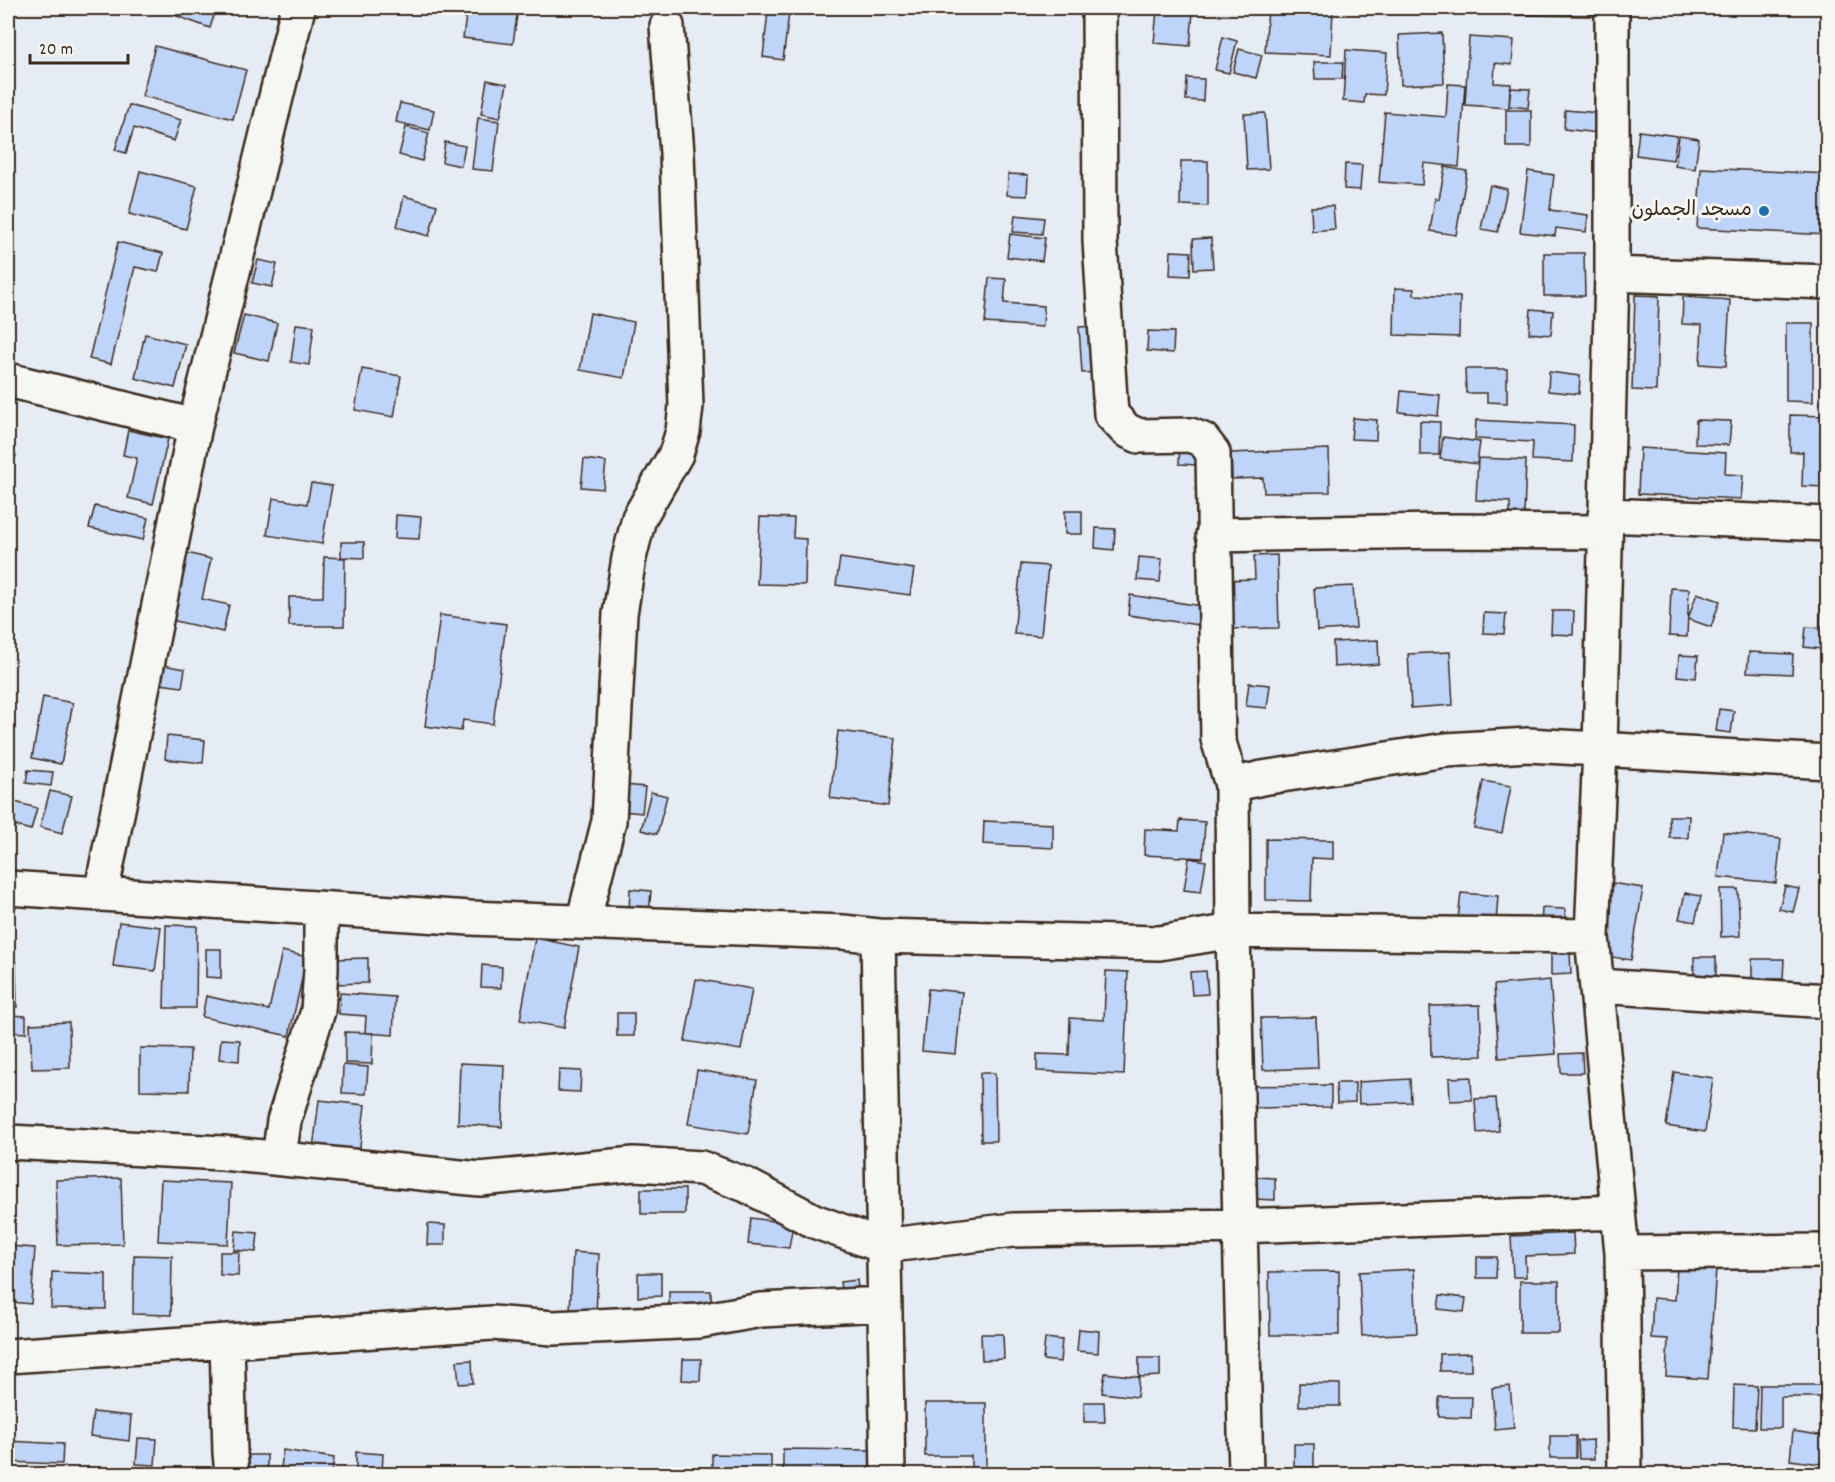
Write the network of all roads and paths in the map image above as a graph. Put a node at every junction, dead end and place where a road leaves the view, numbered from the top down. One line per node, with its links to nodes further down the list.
1 (298, 8): 8 (street)
2 (1099, 8): 11 (street)
3 (1612, 8): 5 (street)
4 (667, 26): 18 (street)
5 (1612, 274): 6 (street); 9 (street)
6 (1827, 282)
7 (8, 380): 8 (street)
8 (195, 426): 16 (street)
9 (1605, 524): 10 (street); 11 (street); 12 (street)
10 (1827, 524)
11 (1213, 535): 14 (street)
12 (1600, 748): 13 (street); 14 (street); 21 (street)
13 (1827, 762)
14 (1232, 785): 19 (street)
15 (8, 888): 16 (street)
16 (101, 894): 17 (street)
17 (321, 910): 18 (street); 25 (street)
18 (583, 922): 20 (street)
19 (1233, 931): 20 (street); 21 (street); 27 (street)
20 (878, 936): 28 (street)
21 (1592, 936): 22 (street)
22 (1598, 986): 23 (street); 26 (street)
23 (1827, 1001)
24 (8, 1142): 25 (street)
25 (279, 1158): 28 (street)
26 (1617, 1212): 27 (street); 30 (street)
27 (1240, 1226): 28 (street); 36 (street)
28 (883, 1246): 31 (street)
29 (1827, 1251): 30 (street)
30 (1622, 1253): 37 (street)
31 (884, 1304): 32 (street); 35 (street)
32 (227, 1341): 33 (street); 34 (street)
33 (8, 1356)
34 (232, 1474)
35 (888, 1474)
36 (1246, 1474)
37 (1625, 1474)

